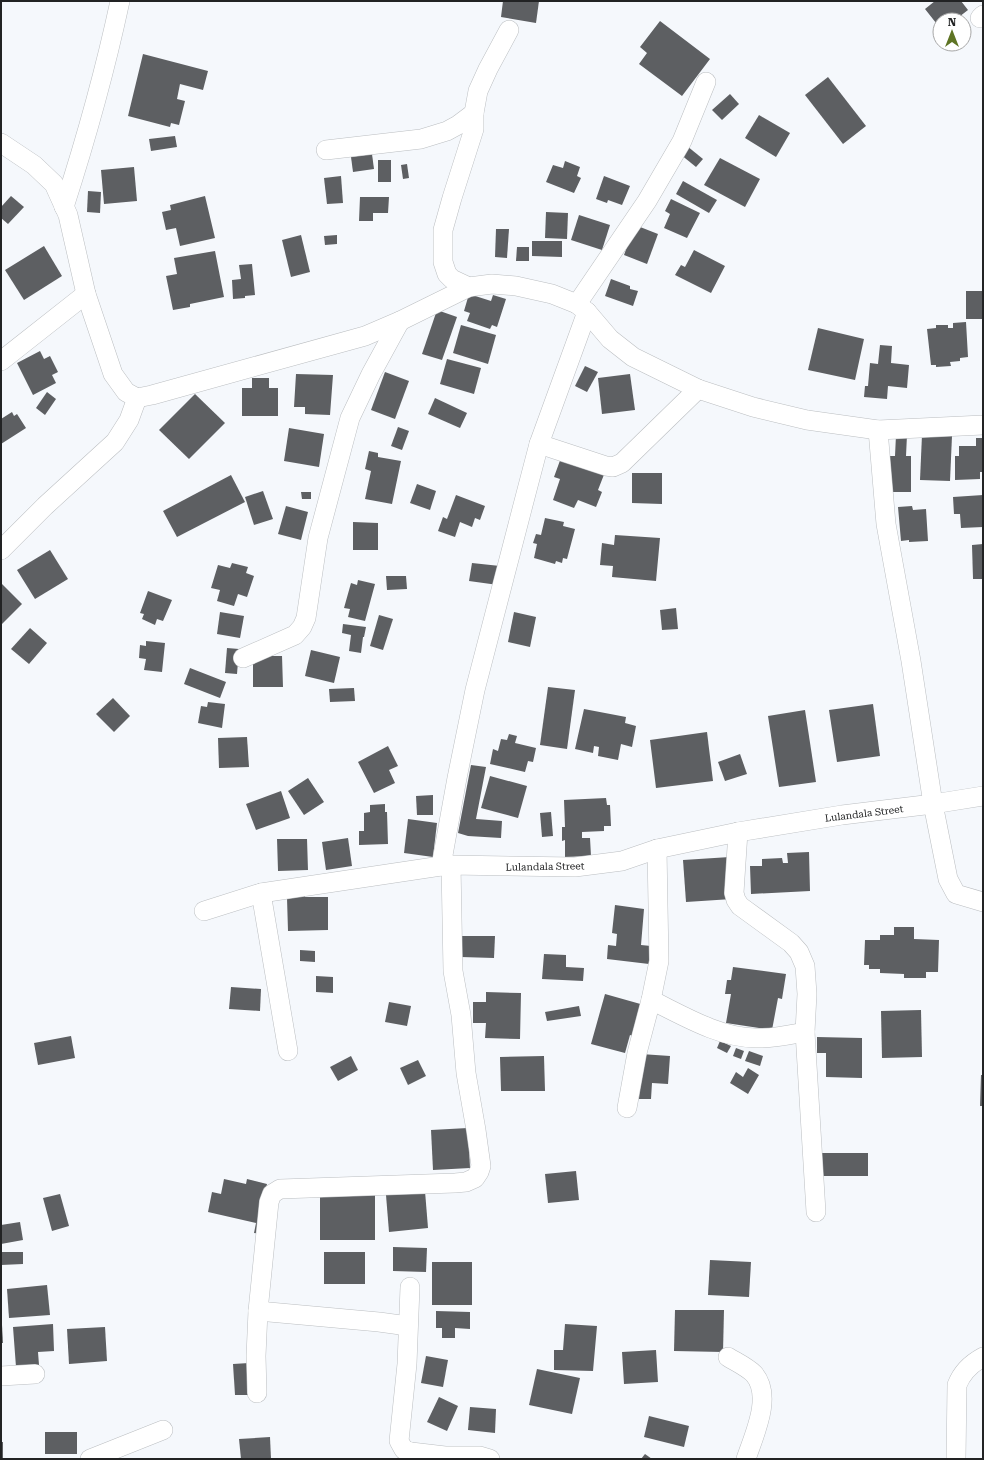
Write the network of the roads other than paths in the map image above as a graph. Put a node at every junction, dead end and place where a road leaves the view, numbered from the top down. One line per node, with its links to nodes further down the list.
1 (120, 1): 7 (street)
2 (509, 30): 4 (street)
3 (706, 82): 10 (street)
4 (474, 113): 6 (street); 8 (street)
5 (1, 143): 7 (street)
6 (326, 150)
7 (64, 207): 9 (street)
8 (469, 287): 10 (street); 11 (street)
9 (86, 294): 12 (street); 14 (street)
10 (582, 308): 13 (street); 17 (street)
11 (400, 321): 14 (street); 19 (street)
12 (1, 361)
13 (698, 389): 16 (street); 17 (street)
14 (137, 398): 18 (street)
15 (983, 425): 16 (street)
16 (878, 430): 21 (street)
17 (539, 444): 24 (street)
18 (1, 550)
19 (243, 658)
20 (983, 796): 21 (street, Lulandala Street)
21 (933, 804): 22 (street, Lulandala Street); 26 (street)
22 (738, 832): 23 (street, Lulandala Street); 29 (street)
23 (657, 850): 24 (street, Lulandala Street); 28 (street)
24 (446, 866): 25 (street, Lulandala Street); 34 (street)
25 (261, 893): 27 (street, Lulandala Street); 30 (street)
26 (983, 902)
27 (204, 911)
28 (651, 1000): 29 (street); 31 (street)
29 (805, 1032): 32 (street)
30 (288, 1050)
31 (627, 1108)
32 (816, 1212)
33 (410, 1287): 35 (street)
34 (258, 1311): 35 (street); 40 (street)
35 (408, 1326): 43 (street)
36 (728, 1357): 44 (street)
37 (983, 1357): 45 (street)
38 (35, 1374): 39 (street)
39 (1, 1376)
40 (257, 1394)
41 (163, 1430): 42 (street)
42 (90, 1459)
43 (490, 1459)
44 (746, 1459)
45 (956, 1459)

